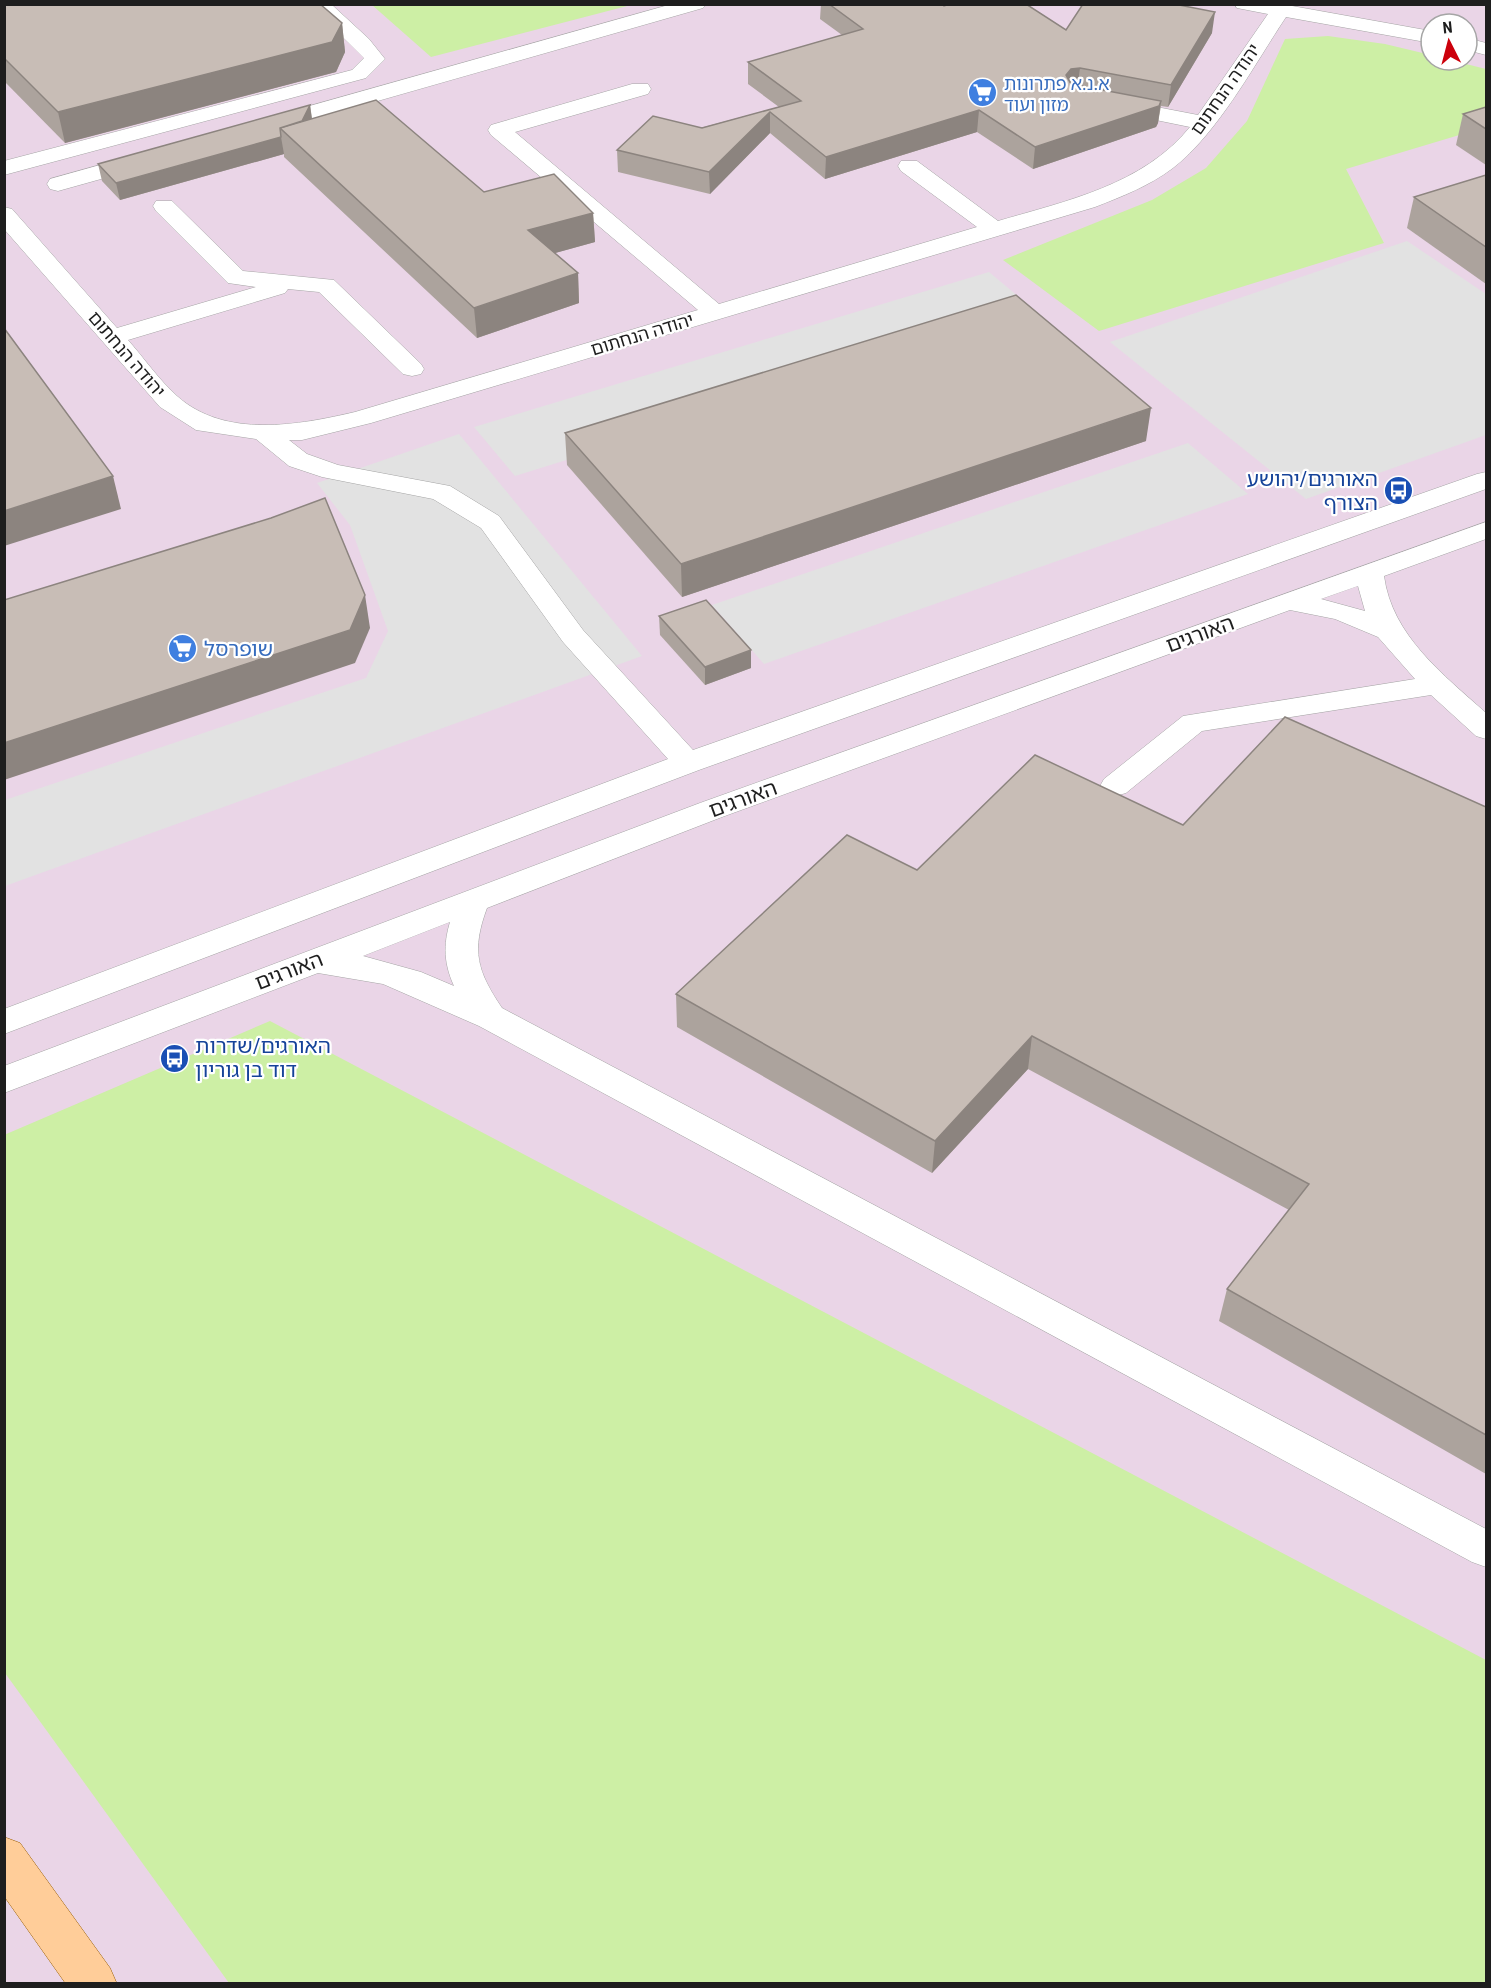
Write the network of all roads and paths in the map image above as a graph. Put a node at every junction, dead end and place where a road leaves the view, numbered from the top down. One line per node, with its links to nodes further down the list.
1 (319, 4): 12 (street)
2 (696, 4): 9 (street)
3 (1244, 4): 4 (street)
4 (1280, 11): 5 (street); 8 (street, יהודה הנחתום)
5 (1419, 35)
6 (640, 89): 18 (street)
7 (1089, 100): 8 (street)
8 (1203, 123): 16 (street, יהודה הנחתום)
9 (252, 130)
10 (161, 156): 13 (street)
11 (909, 166): 16 (street)
12 (4, 168)
13 (58, 184)
14 (164, 206): 17 (street)
15 (4, 214): 19 (street, יהודה הנחתום)
16 (994, 229): 18 (street, יהודה הנחתום)
17 (296, 283): 19 (street); 20 (street)
18 (714, 312): 21 (street, יהודה הנחתום)
19 (112, 337): 21 (street, יהודה הנחתום)
20 (412, 369)
21 (263, 432): 29 (street)
22 (1486, 480): 29 (street)
23 (1486, 530): 24 (street, האורגים)
24 (1370, 573): 25 (street, האורגים); 26 (street)
25 (1290, 601): 26 (street); 31 (street, האורגים)
26 (1388, 631): 27 (street)
27 (1437, 684): 28 (street); 30 (street)
28 (1486, 729)
29 (688, 763): 34 (street)
30 (1115, 786)
31 (474, 899): 32 (street, האורגים); 33 (street)
32 (313, 962): 33 (street); 35 (street, האורגים)
33 (491, 1017): 36 (street)
34 (4, 1022)
35 (4, 1080)
36 (1486, 1549)
37 (4, 1858): 38 (main road)
38 (94, 1983)

